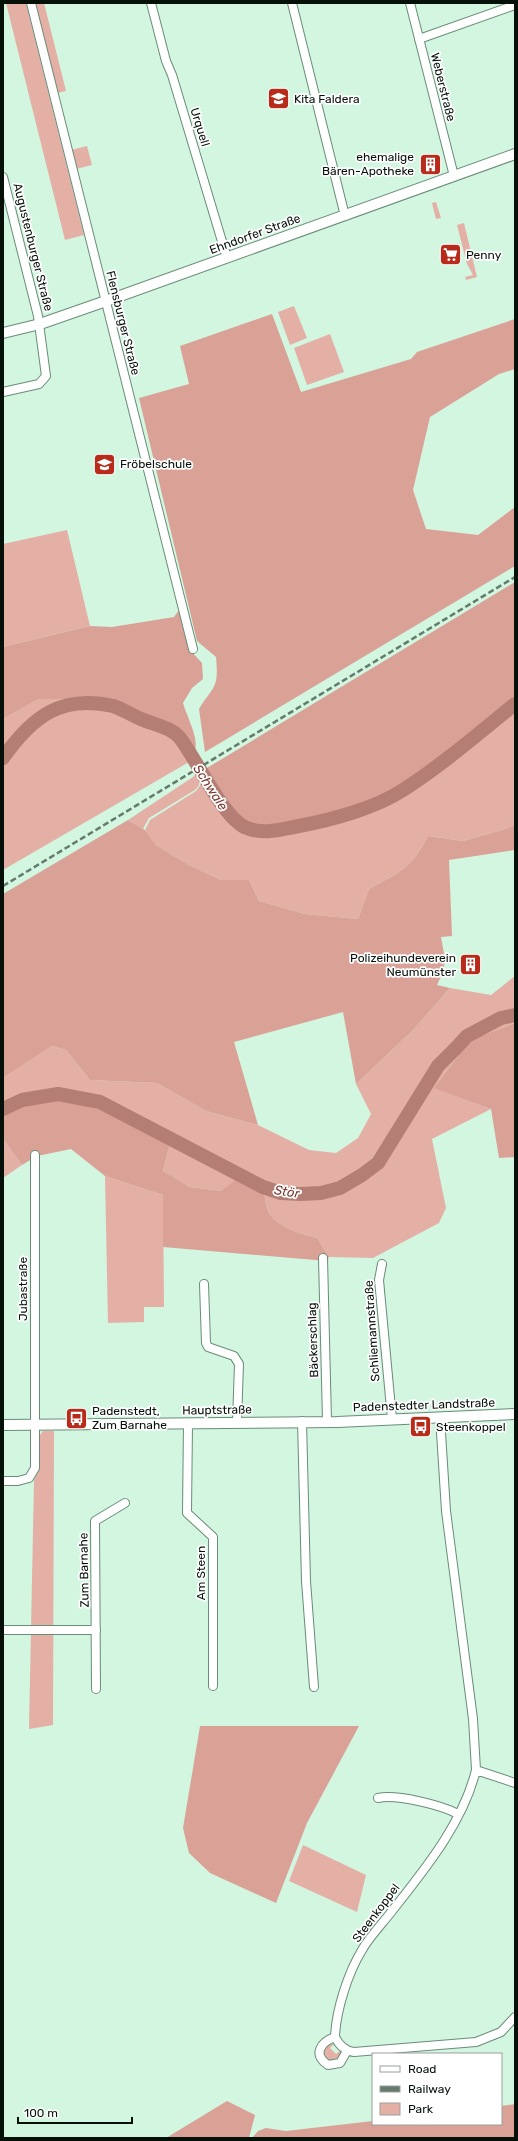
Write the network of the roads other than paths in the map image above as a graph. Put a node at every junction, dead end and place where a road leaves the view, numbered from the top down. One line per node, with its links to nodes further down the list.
1 (31, 3): 12 (street, Flensburger Straße)
2 (151, 3): 11 (street, Urquell)
3 (292, 3): 10 (street)
4 (410, 3): 6 (street, Weberstraße)
5 (515, 5): 6 (street)
6 (419, 39): 8 (street, Weberstraße)
7 (515, 154): 8 (street, Ehndorfer Straße)
8 (454, 176): 10 (street, Ehndorfer Straße)
9 (3, 177): 13 (street, Augustenburger Straße)
10 (345, 216): 11 (street, Ehndorfer Straße)
11 (227, 258): 12 (street, Ehndorfer Straße)
12 (106, 301): 13 (street, Ehndorfer Straße); 16 (street, Flensburger Straße)
13 (40, 324): 14 (street, Ehndorfer Straße); 15 (street, Augustenburger Straße)
14 (3, 332)
15 (3, 392)
16 (193, 649)
17 (35, 1155): 28 (street, Jubastraße)
18 (323, 1258): 24 (street, Bäckerschlag)
19 (382, 1264): 23 (street, Schliemannstraße)
20 (204, 1284): 25 (street)
21 (515, 1414): 22 (street, Padenstedter Landstraße)
22 (440, 1417): 23 (street, Padenstedter Landstraße); 37 (street, Steenkoppel)
23 (392, 1419): 24 (street, Padenstedter Landstraße)
24 (331, 1421): 26 (street, Hauptstraße)
25 (237, 1422): 26 (street, Hauptstraße); 27 (street, Hauptstraße)
26 (302, 1422): 35 (street)
27 (188, 1423): 28 (street, Hauptstraße); 34 (street, Am Steen)
28 (36, 1424): 29 (street, Hauptstraße); 30 (street)
29 (3, 1425)
30 (3, 1480)
31 (125, 1503): 33 (street, Zum Barnahe)
32 (3, 1630): 33 (street)
33 (96, 1630): 36 (street, Zum Barnahe)
34 (213, 1686)
35 (314, 1687)
36 (96, 1690)
37 (476, 1770): 38 (street); 40 (street, Steenkoppel)
38 (515, 1784)
39 (378, 1798): 40 (street)
40 (458, 1814): 42 (street, Steenkoppel)
41 (515, 2018): 43 (street)
42 (335, 2037): 43 (street); 43 (street)
43 (347, 2051)

